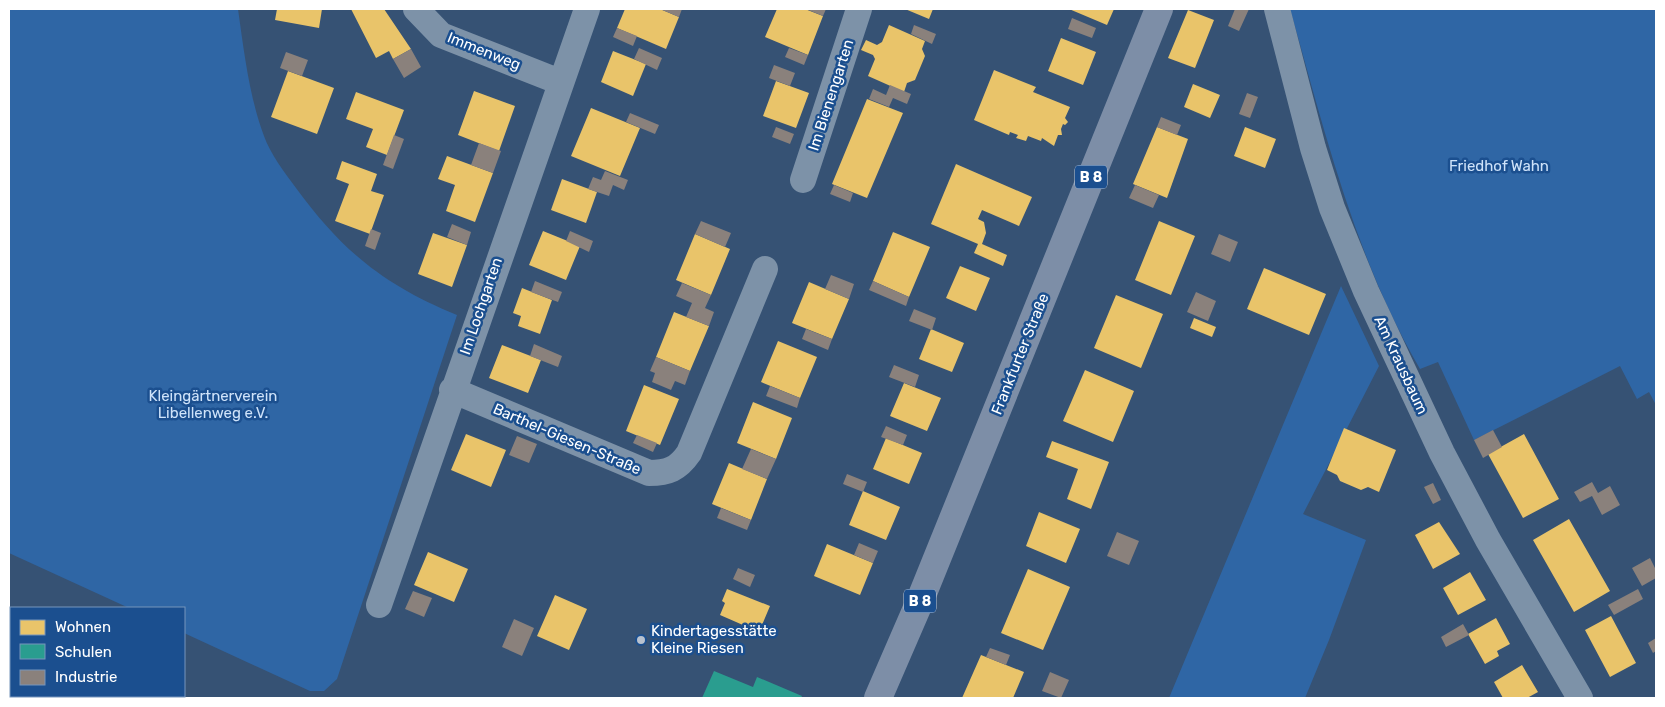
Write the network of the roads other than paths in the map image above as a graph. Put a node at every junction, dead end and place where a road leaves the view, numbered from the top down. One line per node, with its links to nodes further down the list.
1 (416, 9): 6 (street, Immenweg)
2 (586, 9): 6 (street, Im Lochgarten)
3 (859, 9): 7 (street, Im Bienengarten)
4 (1159, 9): 11 (main road, Frankfurter Straße / B 8)
5 (1277, 9): 12 (street, Am Krausbaum)
6 (560, 82): 9 (street, Im Lochgarten)
7 (803, 180)
8 (765, 270): 9 (street, Barthel-Giesen-Straße)
9 (452, 390): 10 (street, Im Lochgarten)
10 (378, 605)
11 (878, 698)
12 (1580, 698)

